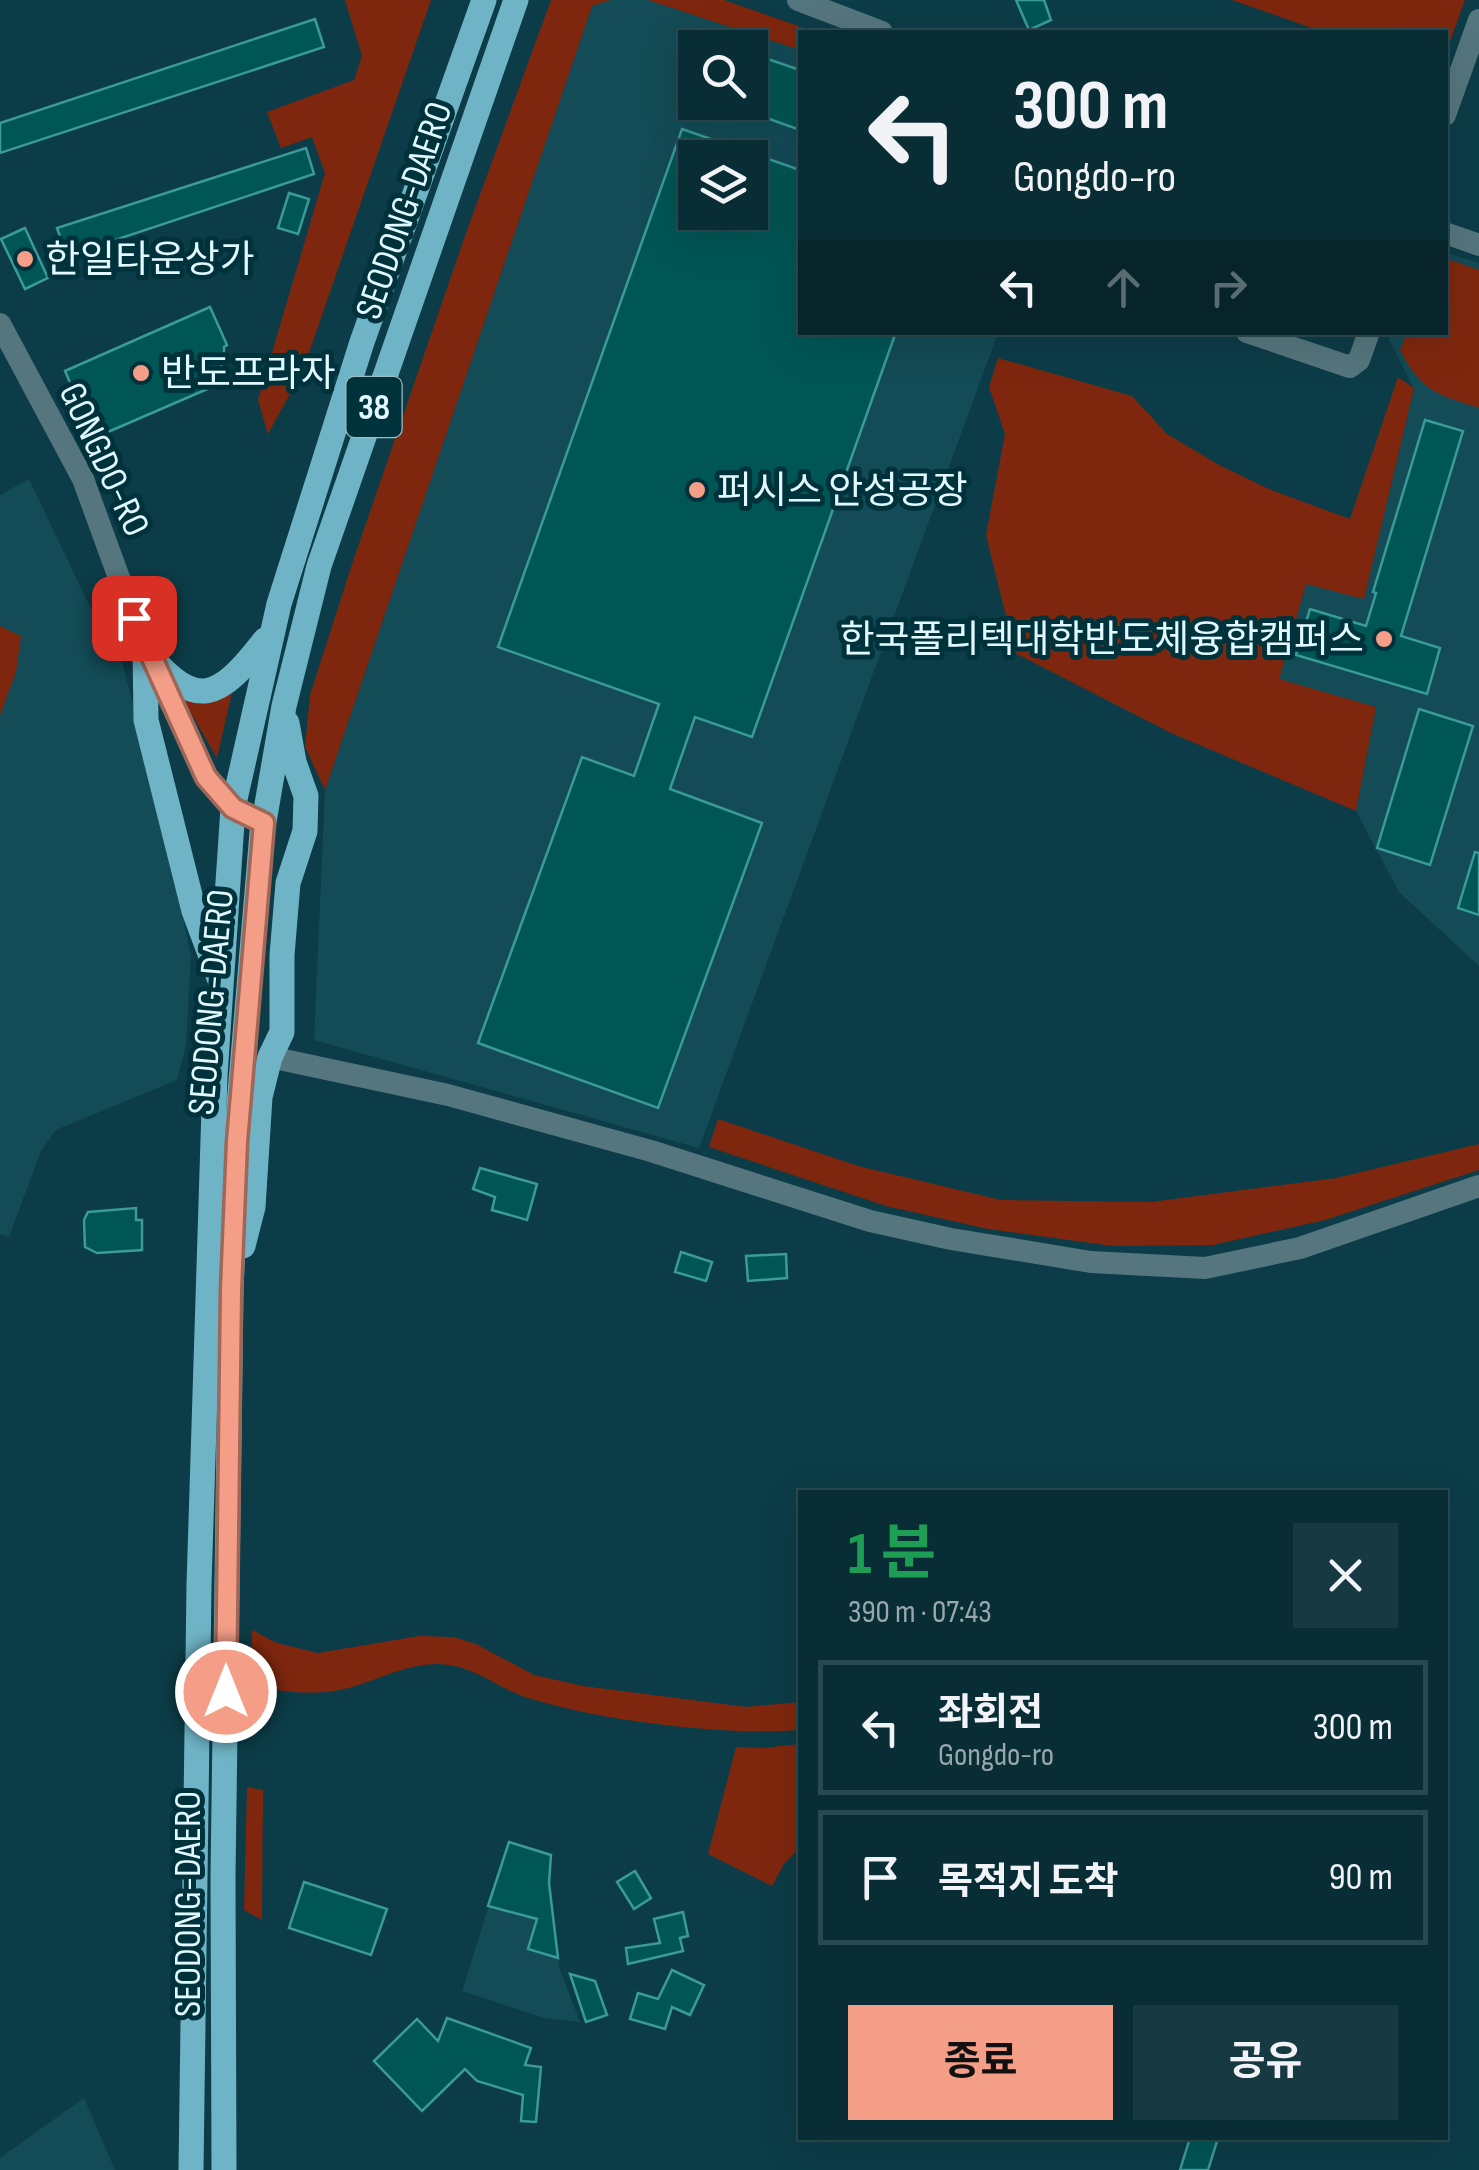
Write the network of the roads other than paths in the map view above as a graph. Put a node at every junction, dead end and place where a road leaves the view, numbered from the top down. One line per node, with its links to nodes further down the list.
1 (484, 0): 12 (main road, SEODONG-DAERO / 38)
2 (516, 0): 14 (main road, SEODONG-DAERO / 38)
3 (798, 0): 5 (street)
4 (1479, 20): 6 (street)
5 (877, 30)
6 (1448, 107)
7 (1448, 234): 8 (street)
8 (1479, 245)
9 (0, 324): 13 (street, GONGDO-RO)
10 (1256, 335): 11 (street)
11 (1368, 335)
12 (271, 632): 13 (main road); 15 (main road, SEODONG-DAERO / 38)
13 (146, 649): 15 (street, GONGDO-RO); 17 (main road)
14 (284, 706): 16 (main road, SEODONG-DAERO / 38); 18 (main road)
15 (233, 808): 16 (street, GONGDO-RO); 17 (main road, SEODONG-DAERO / 38)
16 (264, 823): 20 (main road, SEODONG-DAERO / 38)
17 (222, 988): 21 (main road, SEODONG-DAERO / 38)
18 (270, 1057): 19 (street); 20 (main road)
19 (1479, 1186)
20 (231, 1290): 22 (main road, SEODONG-DAERO / 38)
21 (192, 2170)
22 (224, 2170)

